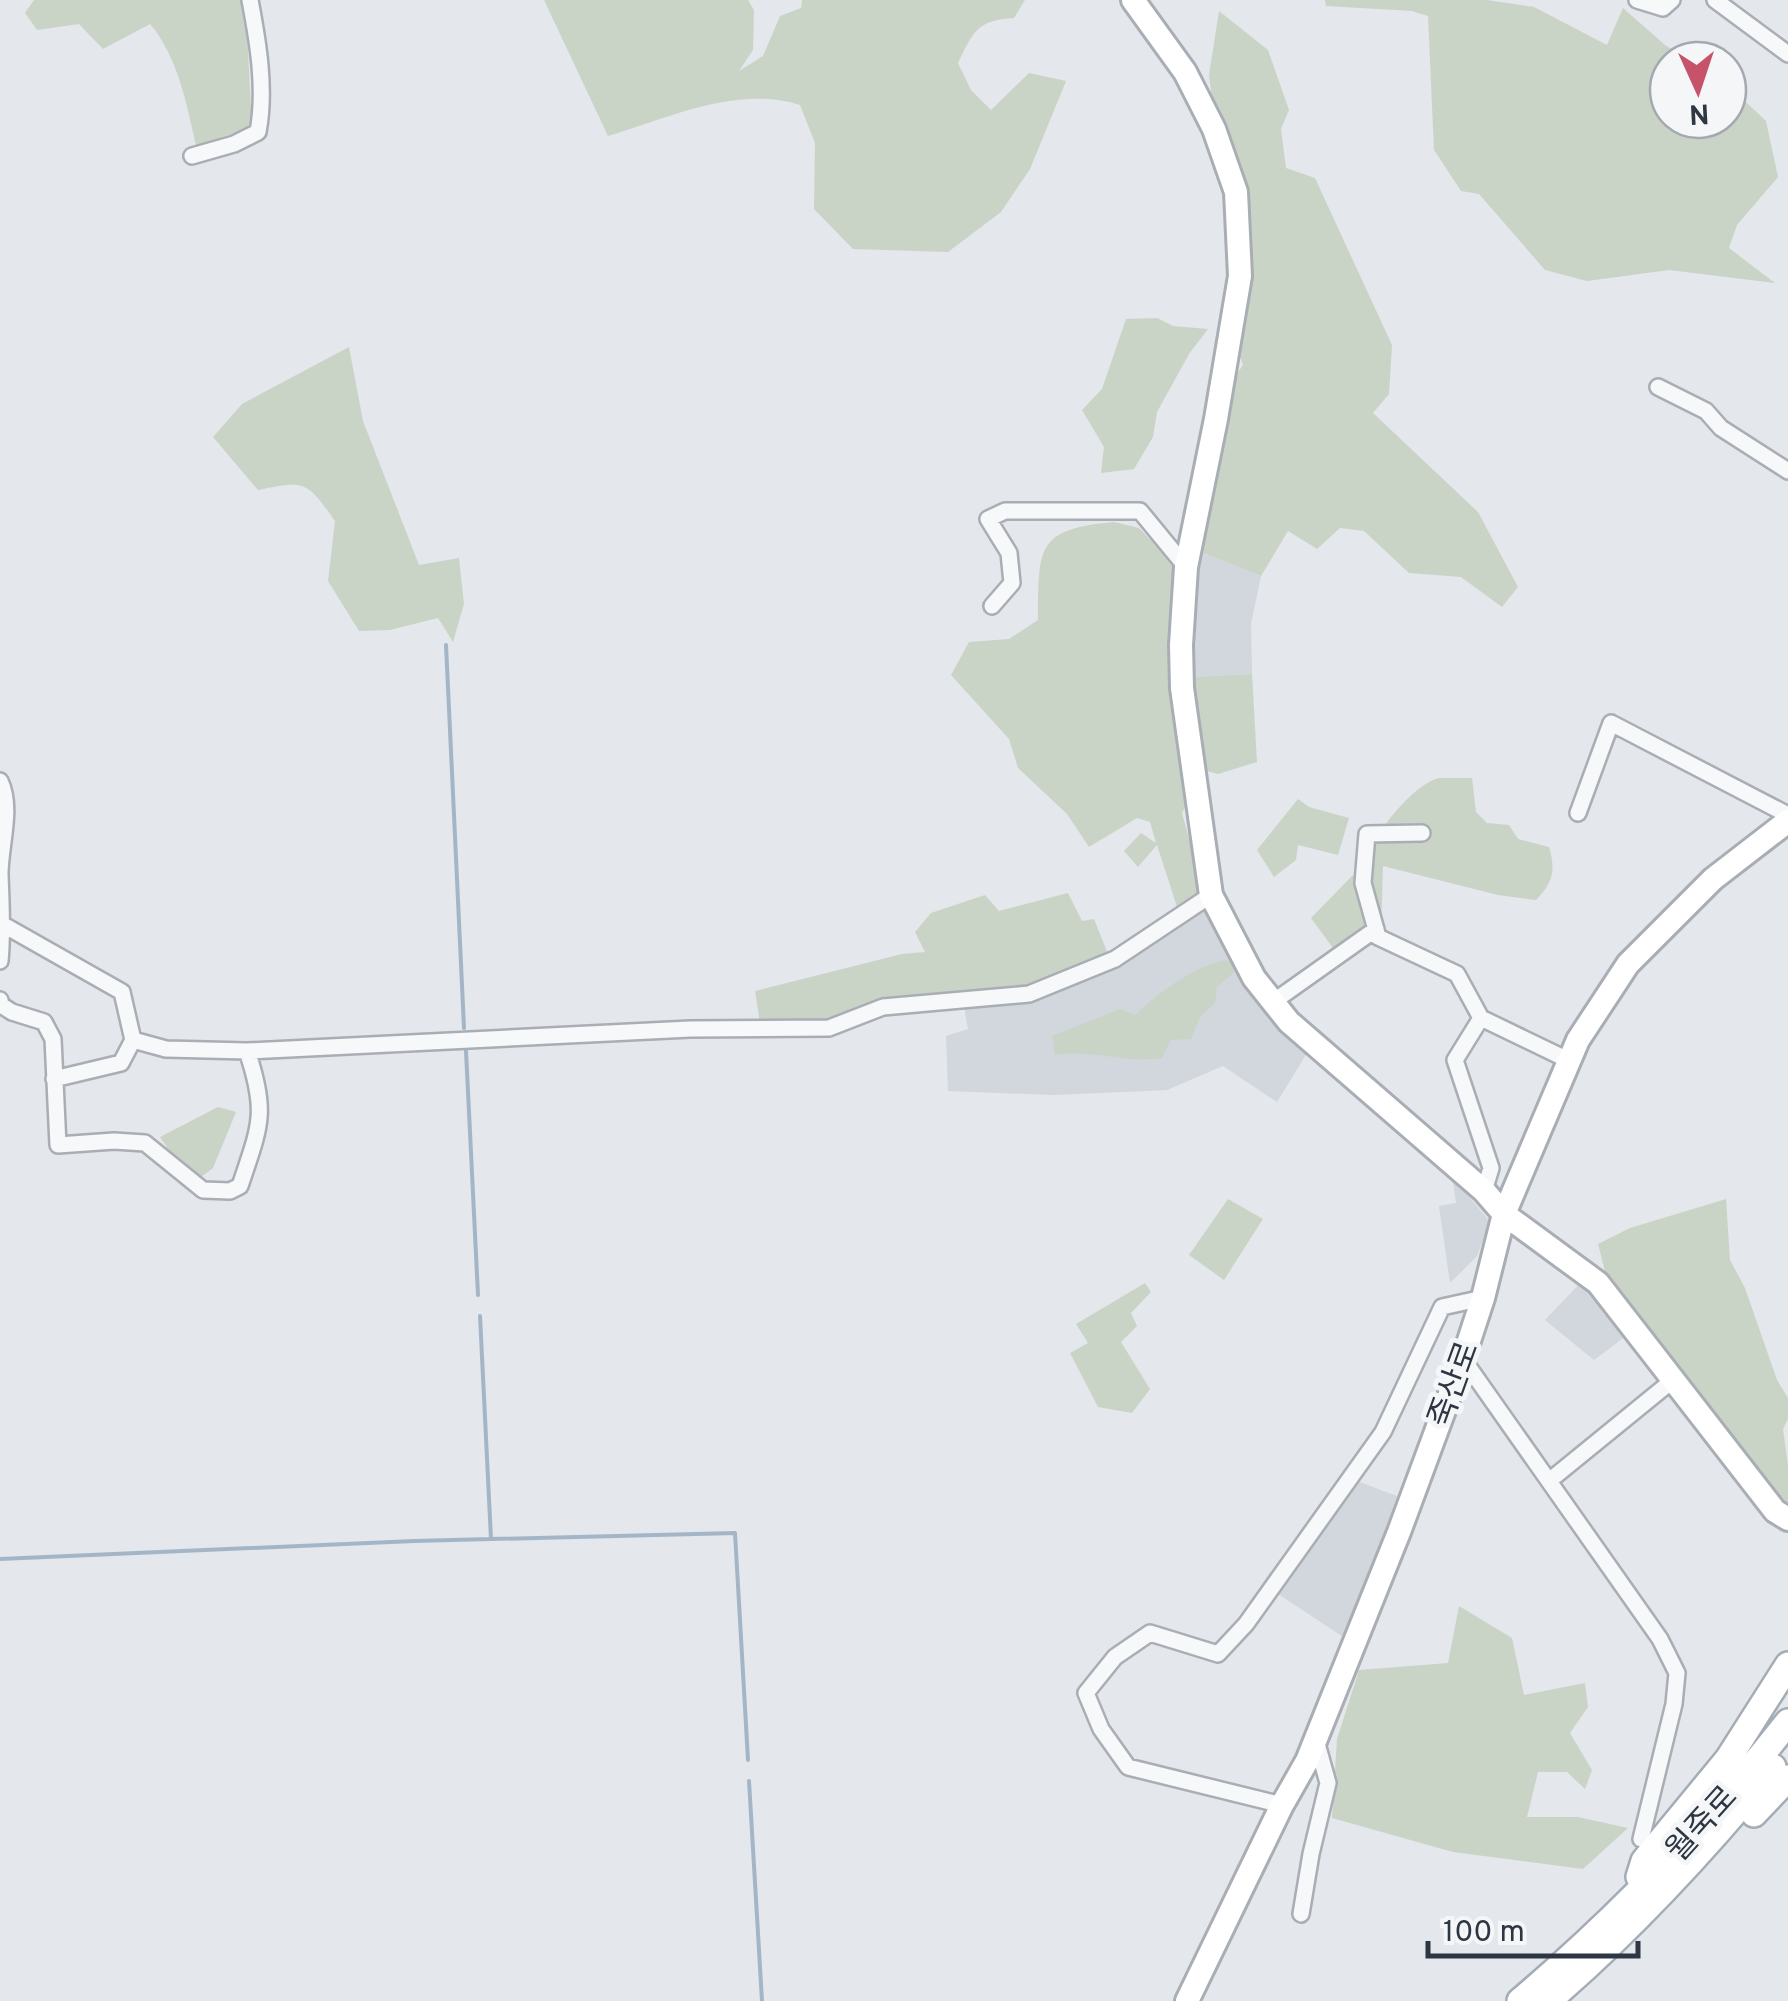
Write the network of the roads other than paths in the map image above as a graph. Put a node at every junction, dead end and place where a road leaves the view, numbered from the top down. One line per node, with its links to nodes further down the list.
1 (250, 0): 7 (street)
2 (1132, 0): 10 (street)
3 (1637, 0): 4 (street)
4 (1672, 0)
5 (1715, 0): 6 (street)
6 (1788, 54)
7 (192, 156)
8 (1658, 387): 9 (street)
9 (1788, 472)
10 (1186, 567): 11 (street); 16 (street)
11 (992, 606)
12 (0, 781): 17 (street)
13 (1578, 813): 14 (street)
14 (1788, 818): 25 (street, 죽산로)
15 (1422, 833): 18 (street)
16 (1211, 895): 21 (street); 24 (street)
17 (2, 924): 19 (street); 23 (street)
18 (1376, 929): 21 (street); 22 (street)
19 (0, 961)
20 (0, 1000): 26 (street)
21 (1273, 1002): 27 (street)
22 (1481, 1018): 25 (street); 27 (street)
23 (133, 1040): 24 (street); 26 (street)
24 (247, 1051): 26 (street)
25 (1568, 1060): 28 (street, 죽산로)
26 (54, 1078)
27 (1484, 1192): 28 (street)
28 (1504, 1214): 29 (street, 죽산로); 31 (street)
29 (1483, 1298): 30 (street, 죽산로); 39 (street)
30 (1462, 1359): 32 (street); 36 (street, 죽산로)
31 (1673, 1380): 32 (street); 33 (street)
32 (1550, 1481): 41 (street)
33 (1788, 1519)
34 (1788, 1666): 42 (main road)
35 (1788, 1722): 42 (main road, 월죽로)
36 (1316, 1740): 39 (street, 죽산로); 43 (street)
37 (1788, 1749): 40 (main road, 월죽로)
38 (1788, 1778): 40 (main road)
39 (1282, 1805): 44 (street, 죽산로)
40 (1716, 1836): 46 (main road, 월죽로)
41 (1642, 1839)
42 (1633, 1897): 45 (main road, 월죽로)
43 (1302, 1914)
44 (1187, 2001)
45 (1520, 2001)
46 (1548, 2001)

